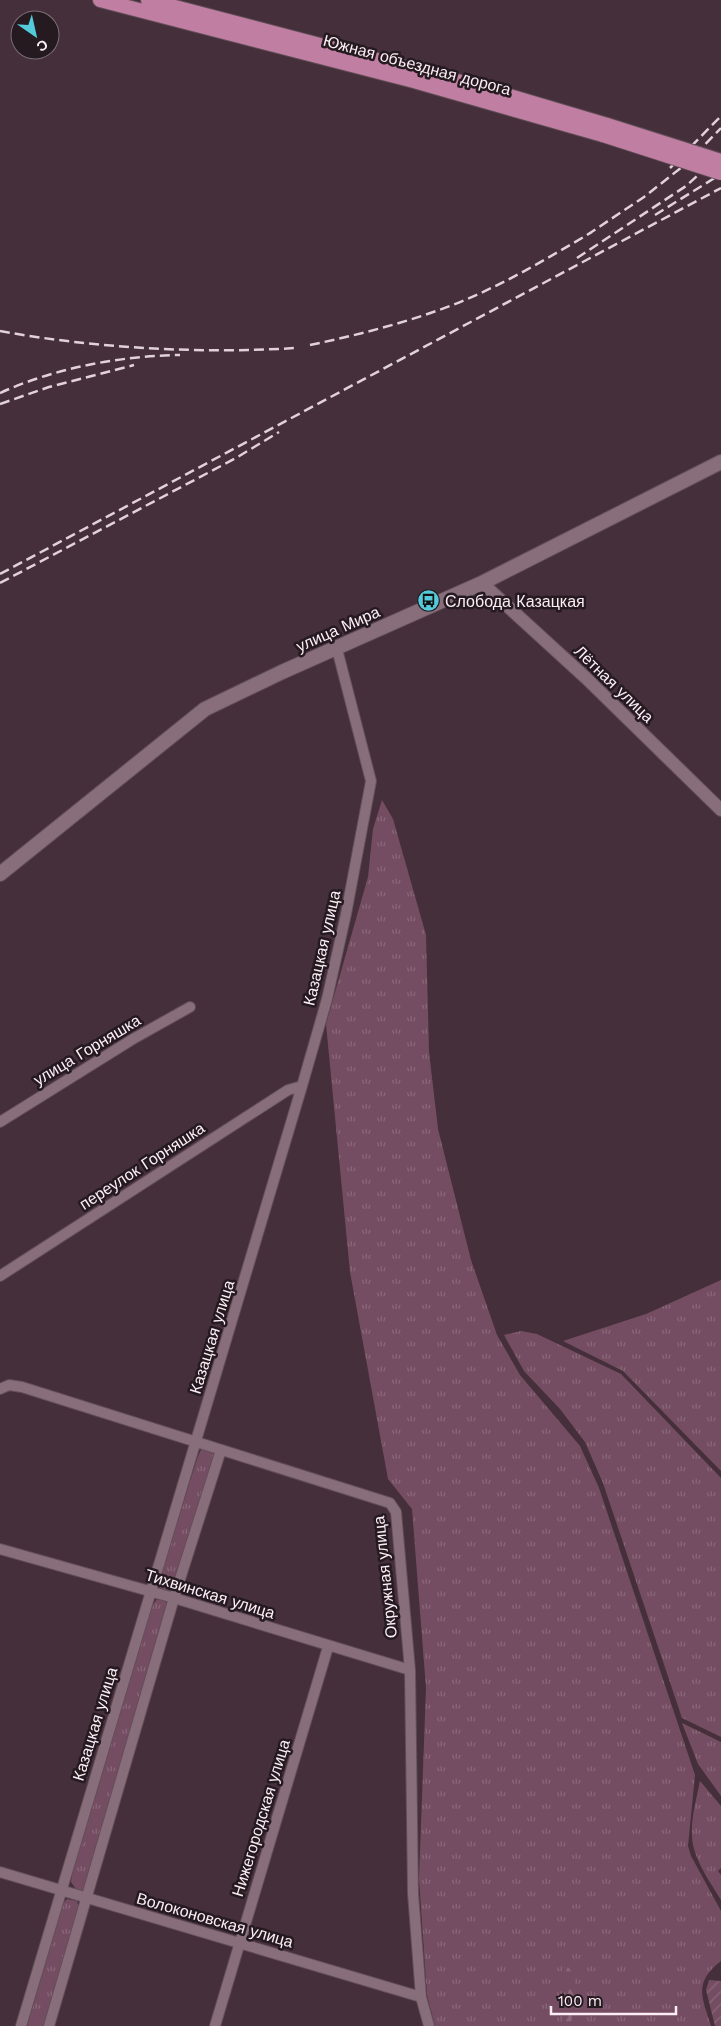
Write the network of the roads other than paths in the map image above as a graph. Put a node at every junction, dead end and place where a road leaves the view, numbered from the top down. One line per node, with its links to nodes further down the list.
1 (100, 0): 3 (main road, Южная объездная дорога)
2 (148, 0): 3 (main road, Южная объездная дорога)
3 (605, 130): 4 (main road, Южная объездная дорога, bridge); 5 (main road, Южная объездная дорога, bridge)
4 (721, 161)
5 (721, 173)
6 (721, 462): 7 (main road, улица Мира)
7 (482, 583): 8 (main road, улица Мира); 9 (street, Лётная улица)
8 (337, 649): 10 (main road, улица Мира); 12 (street, Казацкая улица)
9 (721, 810)
10 (0, 874)
11 (190, 1007): 13 (street, улица Горняшка)
12 (302, 1086): 14 (street, переулок Горняшка); 16 (street, Казацкая улица)
13 (0, 1122)
14 (0, 1276)
15 (0, 1389): 16 (street, Окружная улица)
16 (196, 1442): 17 (street, Окружная улица); 19 (street, Казацкая улица)
17 (221, 1450): 20 (street); 22 (street, Окружная улица)
18 (0, 1549): 19 (street, Тихвинская улица)
19 (151, 1591): 20 (street, Тихвинская улица); 24 (street, Казацкая улица)
20 (174, 1598): 21 (street, Тихвинская улица); 25 (street)
21 (328, 1647): 22 (street, Тихвинская улица); 26 (street, Нижегородская улица)
22 (410, 1670): 27 (street, Окружная улица)
23 (0, 1872): 24 (street, Волоконовская улица)
24 (60, 1890): 25 (street, Волоконовская улица); 28 (street, Казацкая улица)
25 (86, 1899): 26 (street, Волоконовская улица); 29 (street)
26 (239, 1942): 27 (street, Волоконовская улица); 30 (street, Нижегородская улица)
27 (421, 1997): 31 (street, Окружная улица)
28 (21, 2026)
29 (49, 2026)
30 (215, 2026)
31 (428, 2026)

